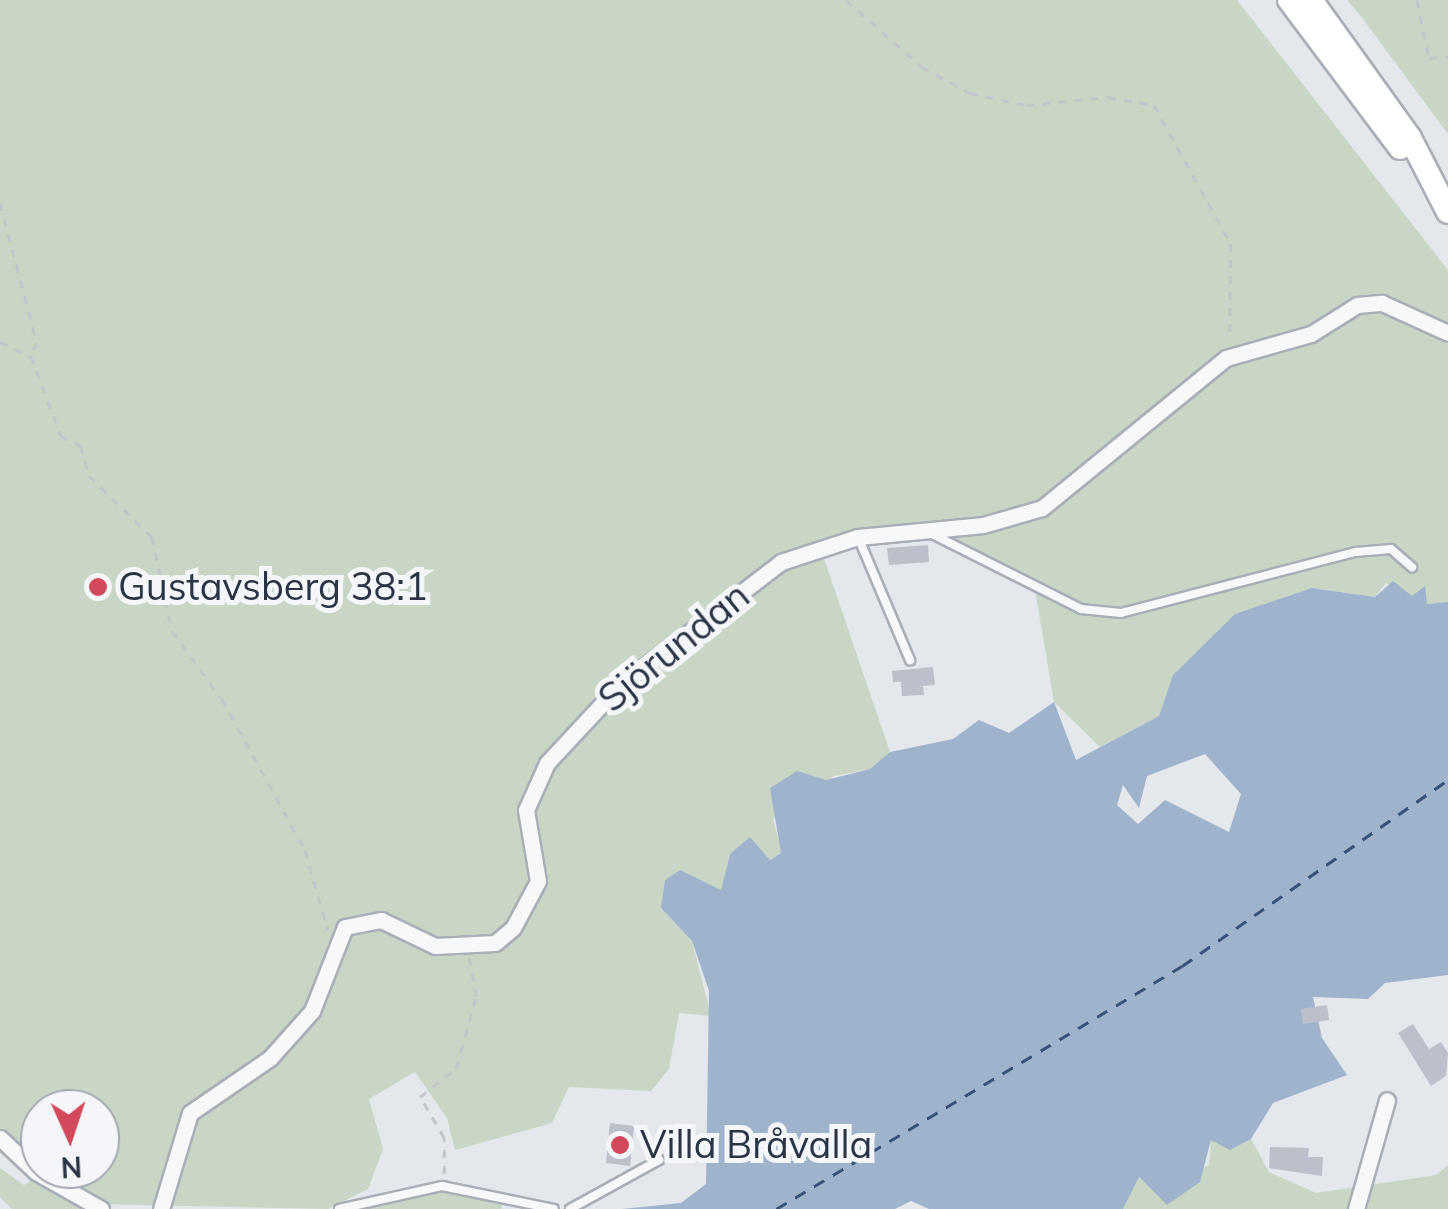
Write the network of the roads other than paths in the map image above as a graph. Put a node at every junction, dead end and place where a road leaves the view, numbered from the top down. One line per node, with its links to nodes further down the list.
1 (1289, 0): 3 (main road)
2 (1312, 0): 3 (main road)
3 (1432, 184): 4 (main road)
4 (1448, 212)
5 (1448, 333): 6 (street, Sjörundan)
6 (919, 528): 7 (street, Sjörundan); 8 (lane)
7 (858, 537): 9 (lane); 14 (street, Sjörundan)
8 (1412, 568)
9 (910, 660)
10 (1387, 1100): 18 (street)
11 (0, 1138): 13 (street)
12 (658, 1160): 17 (lane)
13 (101, 1209)
14 (161, 1209)
15 (340, 1209): 16 (lane)
16 (554, 1209)
17 (570, 1209)
18 (1356, 1209)

